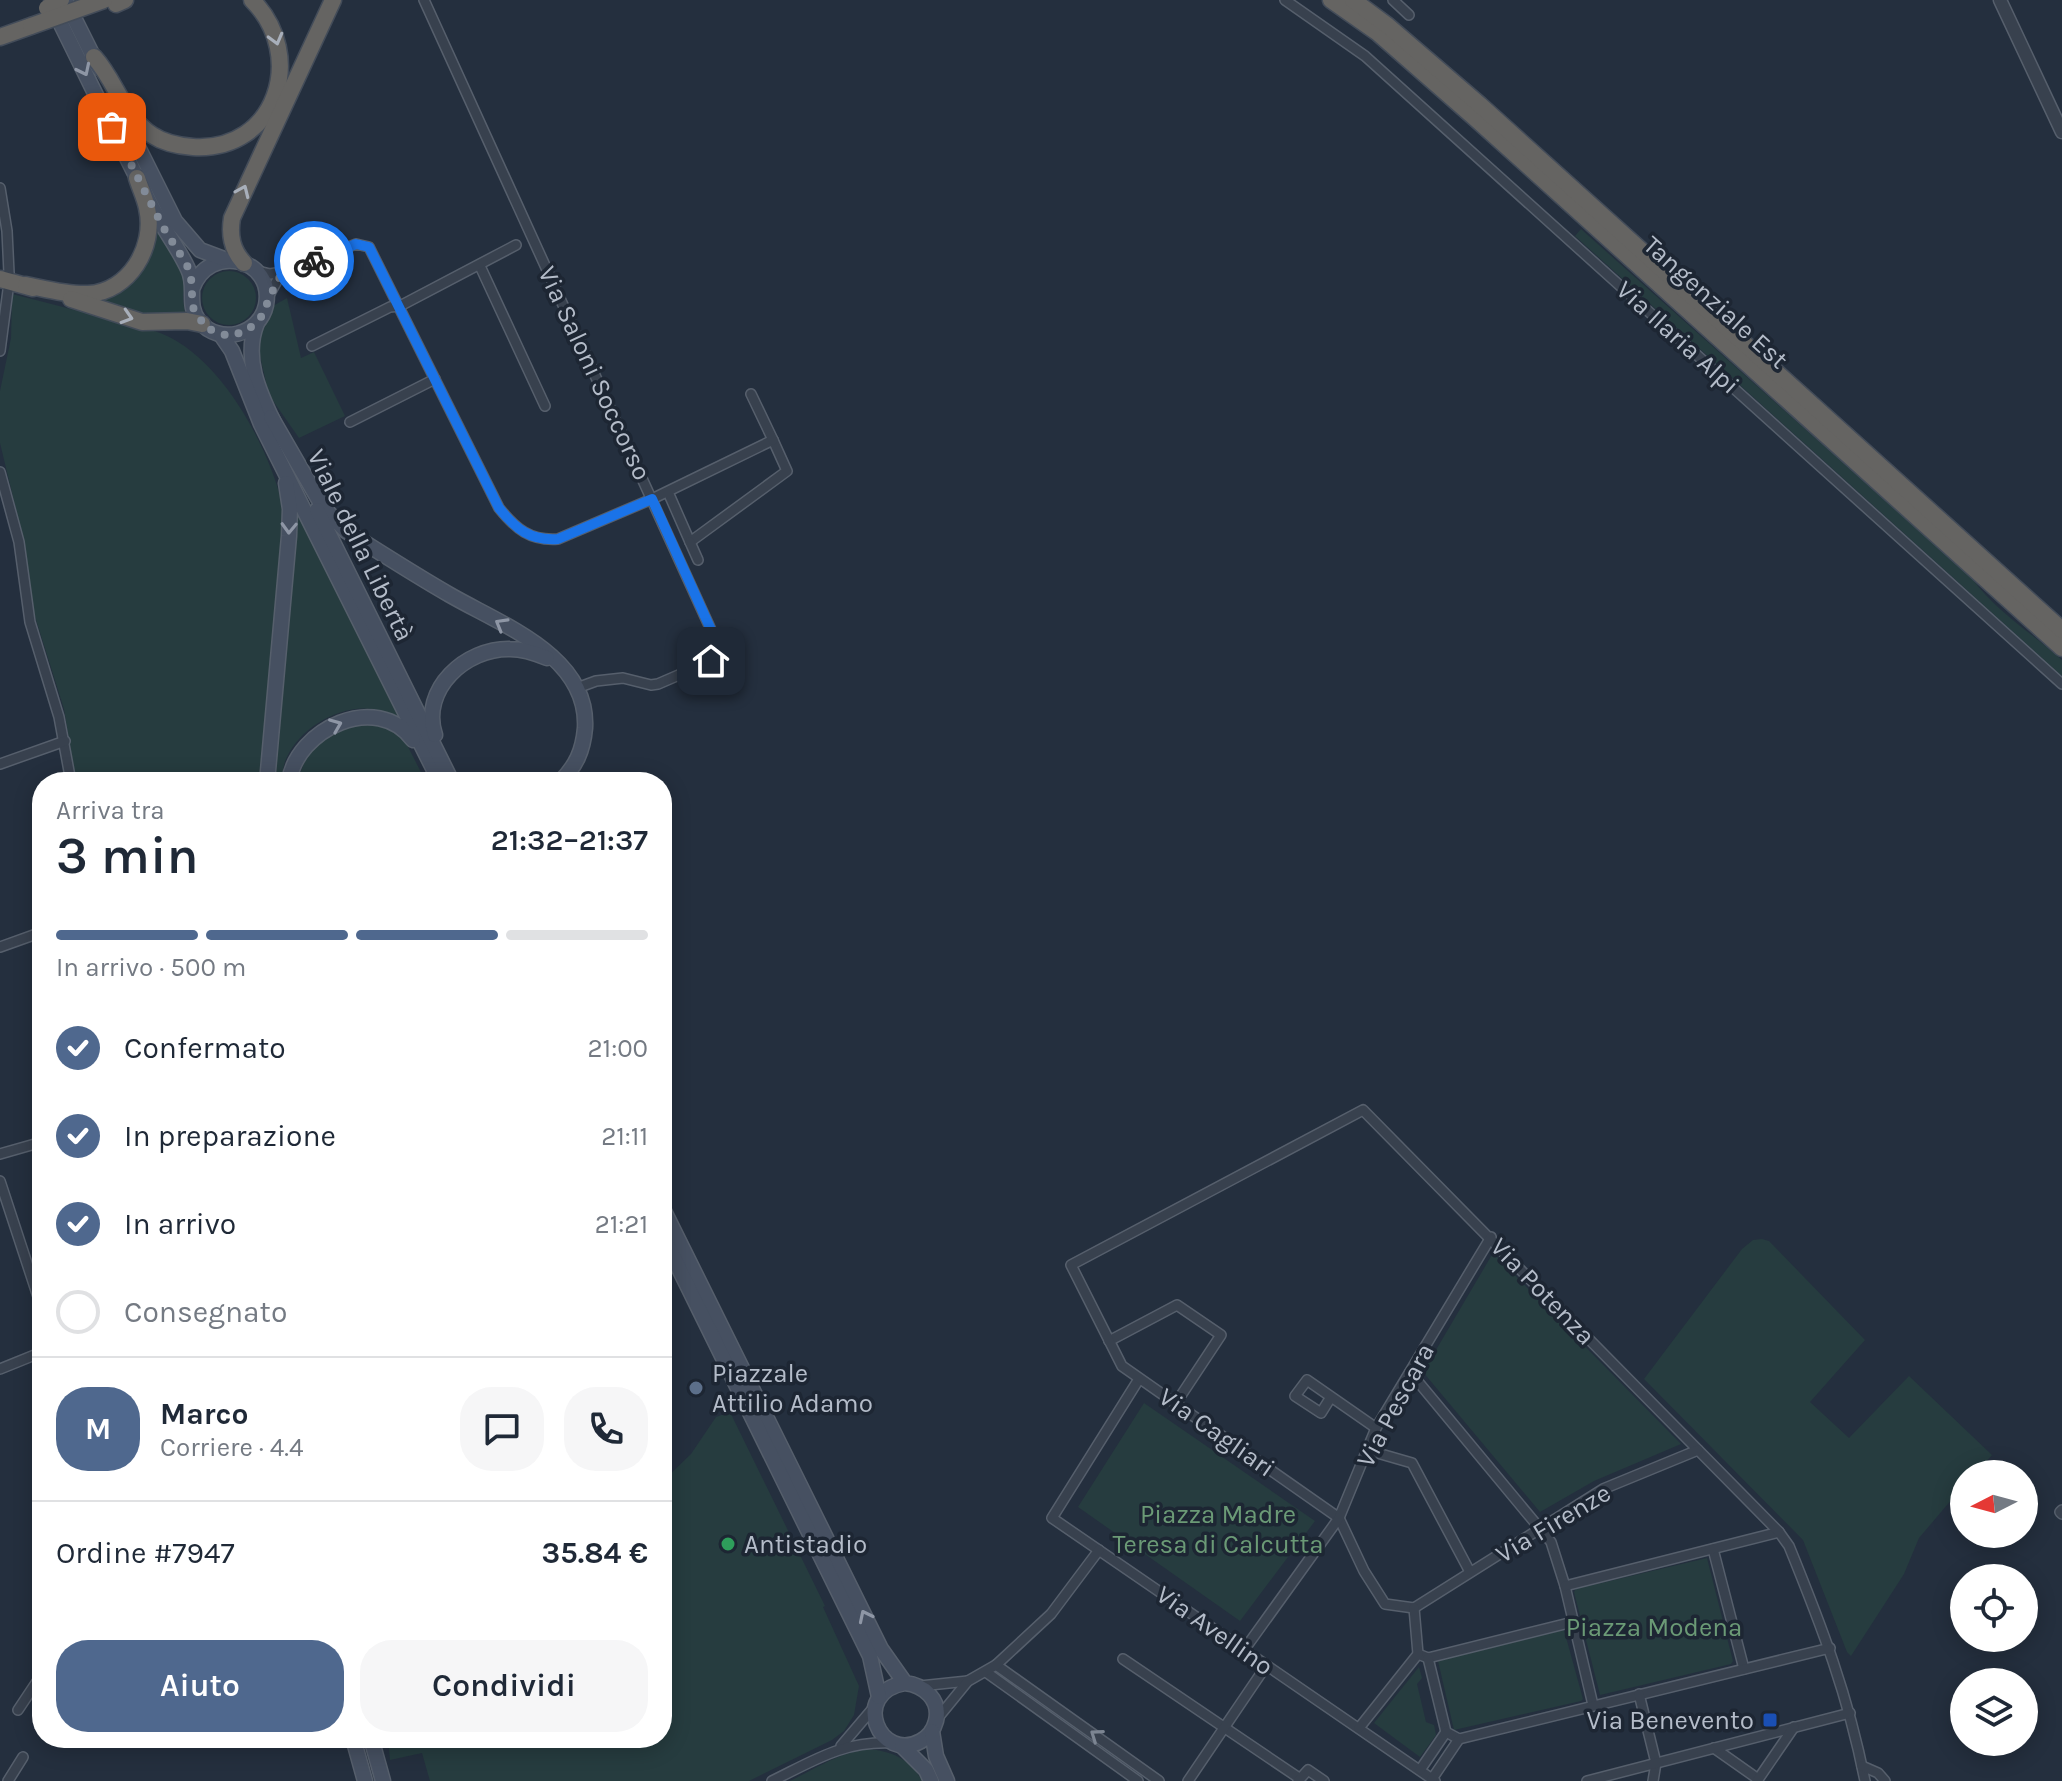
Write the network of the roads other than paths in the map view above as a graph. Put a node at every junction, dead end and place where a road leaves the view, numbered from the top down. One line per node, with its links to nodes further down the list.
1 (252, 0): 15 (highway, one-way to 15)
2 (333, 0): 20 (highway, one-way to 2)
3 (424, 0): 43 (street, Via Saloni Soccorso)
4 (1285, 0): 49 (street, Via Ilaria Alpi)
5 (1331, 0): 47 (highway, Tangenziale Est)
6 (1353, 0): 46 (highway, Tangenziale Est)
7 (1393, 0): 11 (street)
8 (2000, 0): 16 (street)
9 (115, 1): 10 (highway, bridge)
10 (57, 4): 12 (highway); 15 (main road); 17 (main road, one-way to 17)
11 (1409, 15)
12 (29, 21): 13 (highway); 14 (highway)
13 (0, 26)
14 (0, 37)
15 (94, 57): 20 (main road)
16 (2062, 132)
17 (137, 178): 24 (highway); 25 (main road)
18 (0, 188): 23 (street)
19 (516, 245): 21 (street)
20 (242, 264): 22 (street); 25 (main road); 26 (main road)
21 (480, 266): 28 (street); 36 (street)
22 (288, 271): 26 (street); 28 (street)
23 (5, 280): 24 (highway); 27 (street)
24 (26, 285): 30 (highway, one-way to 30)
25 (192, 289): 30 (main road)
26 (266, 304): 29 (main road, Viale della Libertà)
27 (3, 305): 33 (street)
28 (400, 306): 32 (street); 34 (street)
29 (257, 323): 31 (main road); 37 (main road, Viale della Libertà)
30 (202, 324): 31 (main road)
31 (221, 335): 40 (main road, Viale della Libertà)
32 (312, 346)
33 (0, 351)
34 (435, 379): 38 (street); 43 (street)
35 (751, 394): 39 (street)
36 (545, 406)
37 (271, 417): 48 (main road, one-way to 37); 58 (main road, Viale della Libertà)
38 (350, 422)
39 (773, 440): 42 (street); 44 (street)
40 (275, 452): 54 (main road, one-way to 54); 57 (main road, Viale della Libertà)
41 (0, 472): 51 (street)
42 (668, 492): 43 (street); 44 (street)
43 (652, 499): 50 (street, Via Saloni Soccorso)
44 (690, 542): 45 (street)
45 (698, 560)
46 (2062, 630)
47 (2062, 648)
48 (564, 669): 50 (main road); 59 (main road)
49 (2062, 684)
50 (577, 688): 60 (main road)
51 (65, 741): 52 (street); 53 (street)
52 (0, 764)
53 (70, 772)
54 (268, 772)
55 (292, 772): 56 (main road, one-way to 56)
56 (433, 772)
57 (434, 772)
58 (448, 772)
59 (449, 772)
60 (570, 772)
61 (32, 936): 62 (street)
62 (0, 947)
63 (32, 1145): 64 (street)
64 (0, 1154)
65 (0, 1181): 70 (street)
66 (672, 1227): 100 (main road, one-way to 66)
67 (1491, 1237): 69 (street, Via Potenza); 74 (street, Via Pescara); 80 (street, Via Potenza)
68 (672, 1254): 103 (main road)
69 (1071, 1265): 71 (street, Via Cagliari)
70 (32, 1279)
71 (1109, 1341): 75 (street, Via Cagliari); 77 (street)
72 (32, 1356): 73 (street)
73 (0, 1369)
74 (1410, 1372): 78 (street, Via Pescara); 82 (street)
75 (1139, 1379): 77 (street, Via Cagliari); 85 (street, Via Avellino)
76 (1331, 1397): 78 (street)
77 (1176, 1403): 81 (street, Via Cagliari)
78 (1376, 1428): 79 (street, Via Pescara)
79 (1367, 1450): 81 (street, Via Pescara); 86 (street)
80 (1698, 1450): 82 (street, Via Firenze); 83 (street, Via Potenza)
81 (1339, 1518): 88 (street, Via Cagliari); 91 (street, Via Pescara)
82 (1540, 1528): 86 (street, Via Firenze); 87 (street)
83 (1779, 1532): 84 (street); 90 (street, Via Potenza)
84 (1713, 1549): 87 (street); 97 (street)
85 (1099, 1550): 91 (street, Via Avellino); 95 (street)
86 (1470, 1572): 88 (street, Via Firenze)
87 (1565, 1586): 89 (street)
88 (1414, 1608): 92 (street)
89 (1573, 1622): 93 (street); 104 (street)
90 (1830, 1648): 97 (street); 106 (street, Via Potenza)
91 (1244, 1650): 96 (street, Via Avellino)
92 (1418, 1654): 93 (street); 110 (street)
93 (1428, 1658): 111 (street)
94 (1123, 1659): 108 (street)
95 (996, 1665): 98 (street); 132 (street, one-way to 95)
96 (1266, 1666): 108 (street); 110 (street, Via Avellino)
97 (1744, 1669): 102 (street)
98 (986, 1672): 99 (street); 131 (street)
99 (968, 1681): 100 (street); 107 (street)
100 (912, 1684): 103 (main road); 107 (main road)
101 (32, 1689): 105 (street)
102 (1639, 1694): 104 (street); 119 (street)
103 (877, 1702): 113 (main road); 117 (street)
104 (1593, 1705): 112 (street)
105 (18, 1710)
106 (1850, 1713): 109 (street); 120 (street, Via Potenza)
107 (934, 1726): 113 (main road); 130 (main road)
108 (1224, 1727): 122 (street); 133 (street)
109 (1794, 1727): 116 (street); 124 (street)
110 (1359, 1728): 121 (street, Via Avellino)
111 (1446, 1732): 112 (street); 121 (street)
112 (1459, 1739): 123 (street)
113 (897, 1744): 117 (street); 129 (main road)
114 (356, 1748): 126 (main road)
115 (374, 1748): 127 (main road)
116 (1714, 1748): 119 (street); 124 (street)
117 (839, 1749): 128 (street)
118 (23, 1757): 125 (street)
119 (1656, 1763): 135 (street); 136 (street)
120 (1862, 1766): 137 (street, Via Potenza); 138 (street)
121 (1420, 1770): 123 (street, Via Avellino)
122 (1299, 1780): 134 (street)
123 (1434, 1780)
124 (1758, 1780)
125 (8, 1781)
126 (365, 1781)
127 (383, 1781)
128 (772, 1781)
129 (931, 1781)
130 (947, 1781)
131 (1138, 1781)
132 (1159, 1781)
133 (1188, 1781)
134 (1324, 1781)
135 (1587, 1781)
136 (1653, 1781)
137 (1865, 1781)
138 (1885, 1781)

